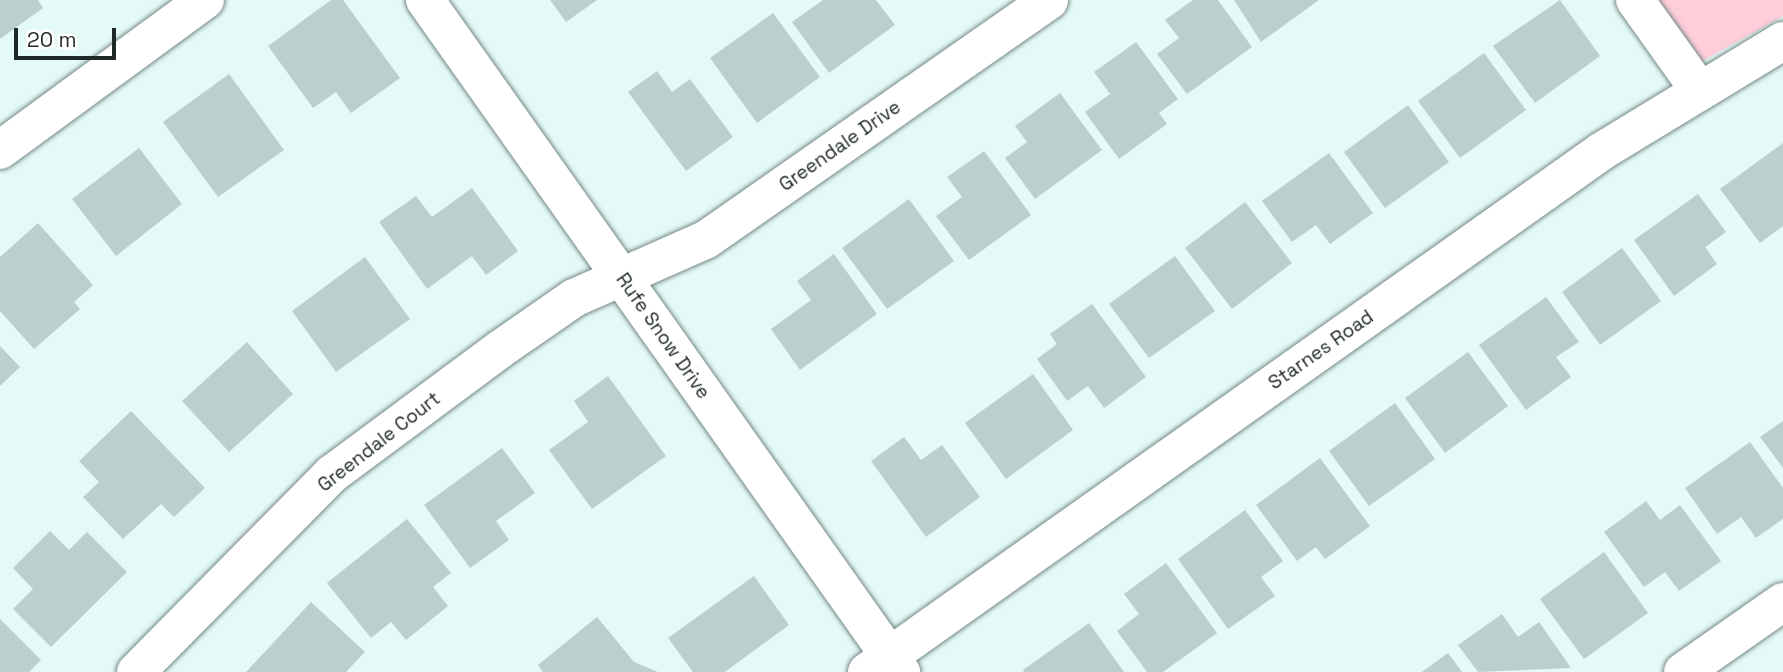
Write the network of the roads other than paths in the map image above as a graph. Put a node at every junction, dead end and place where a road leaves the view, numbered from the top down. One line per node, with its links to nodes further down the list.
1 (205, 0): 7 (main road)
2 (425, 0): 8 (main road, Rufe Snow Drive)
3 (1049, 0): 8 (main road, Greendale Drive)
4 (1635, 0): 6 (main road)
5 (1783, 41): 6 (main road, Starnes Road)
6 (1700, 91): 10 (main road, Starnes Road)
7 (0, 150)
8 (621, 277): 10 (main road, Rufe Snow Drive); 11 (main road, Greendale Court)
9 (1783, 602): 12 (main road)
10 (886, 667)
11 (136, 672)
12 (1683, 672)

